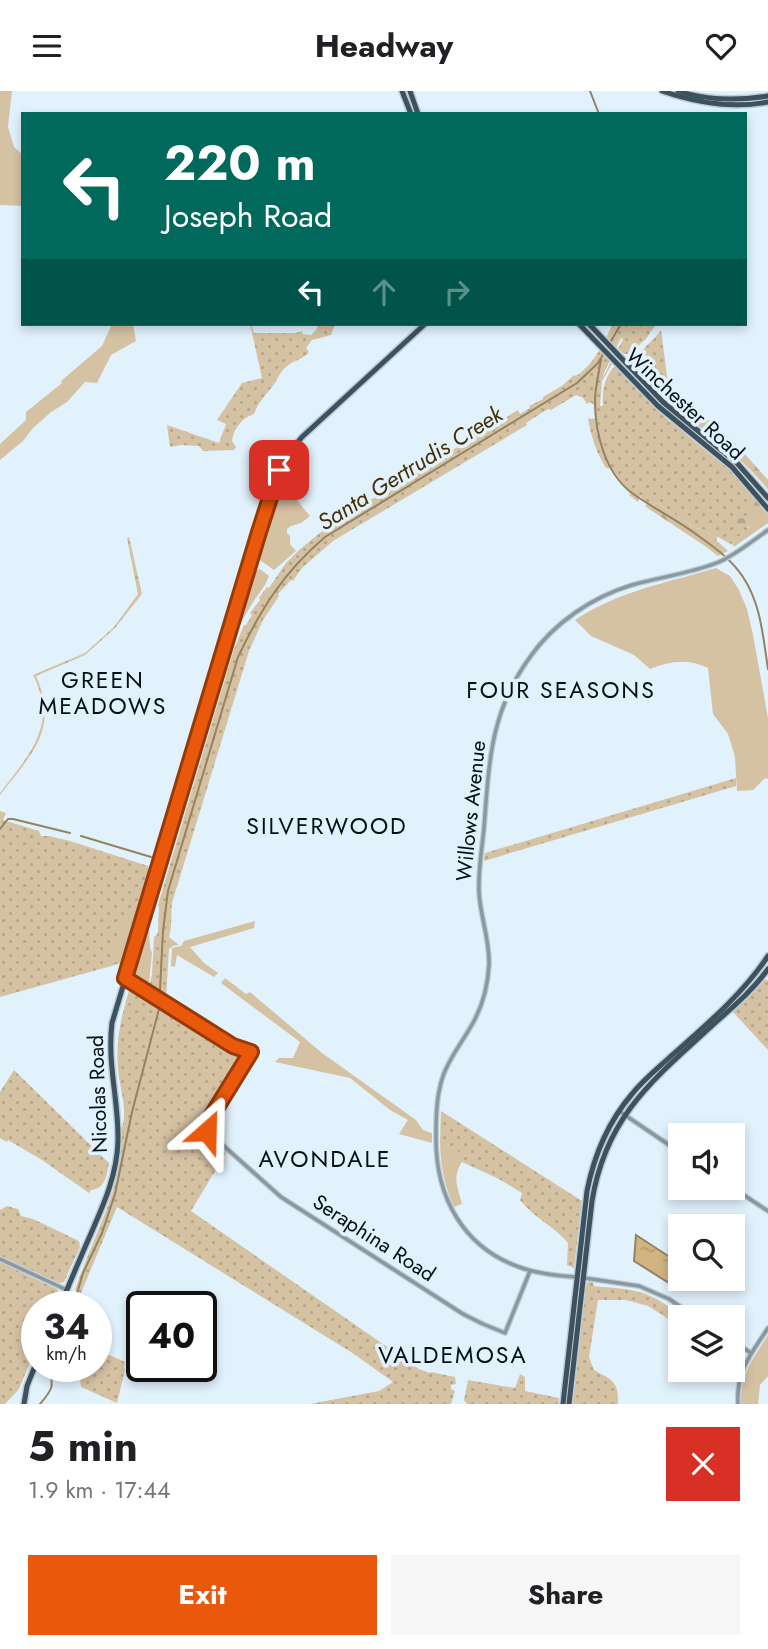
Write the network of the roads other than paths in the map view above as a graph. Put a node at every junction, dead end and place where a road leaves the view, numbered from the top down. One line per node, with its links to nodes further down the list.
1 (402, 91): 8 (main road)
2 (410, 91): 9 (main road)
3 (662, 91): 6 (main road)
4 (678, 91): 6 (main road)
5 (768, 96): 6 (main road)
6 (725, 100): 7 (main road)
7 (768, 102)
8 (410, 112)
9 (417, 112)
10 (423, 326): 20 (main road, Nicolas Road)
11 (582, 326): 13 (main road, Winchester Road)
12 (590, 326): 13 (main road, Winchester Road)
13 (597, 338): 14 (main road, Winchester Road)
14 (617, 359): 15 (main road, Winchester Road); 16 (main road, Winchester Road)
15 (768, 498)
16 (768, 509)
17 (768, 530): 26 (street, Willows Avenue)
18 (768, 956): 21 (main road)
19 (768, 969): 21 (main road)
20 (125, 978): 26 (street, Seraphina Road); 28 (main road, Nicolas Road)
21 (621, 1113): 22 (street); 27 (main road)
22 (668, 1144)
23 (745, 1196): 24 (street)
24 (768, 1211)
25 (0, 1259): 28 (street)
26 (530, 1271): 27 (street, Willows Avenue)
27 (580, 1277): 29 (street, Willows Avenue); 35 (main road); 36 (main road)
28 (67, 1290)
29 (678, 1305)
30 (768, 1328): 32 (street)
31 (745, 1349): 32 (street)
32 (751, 1353): 37 (street)
33 (28, 1382): 34 (main road)
34 (24, 1404)
35 (563, 1404)
36 (569, 1404)
37 (738, 1404)

